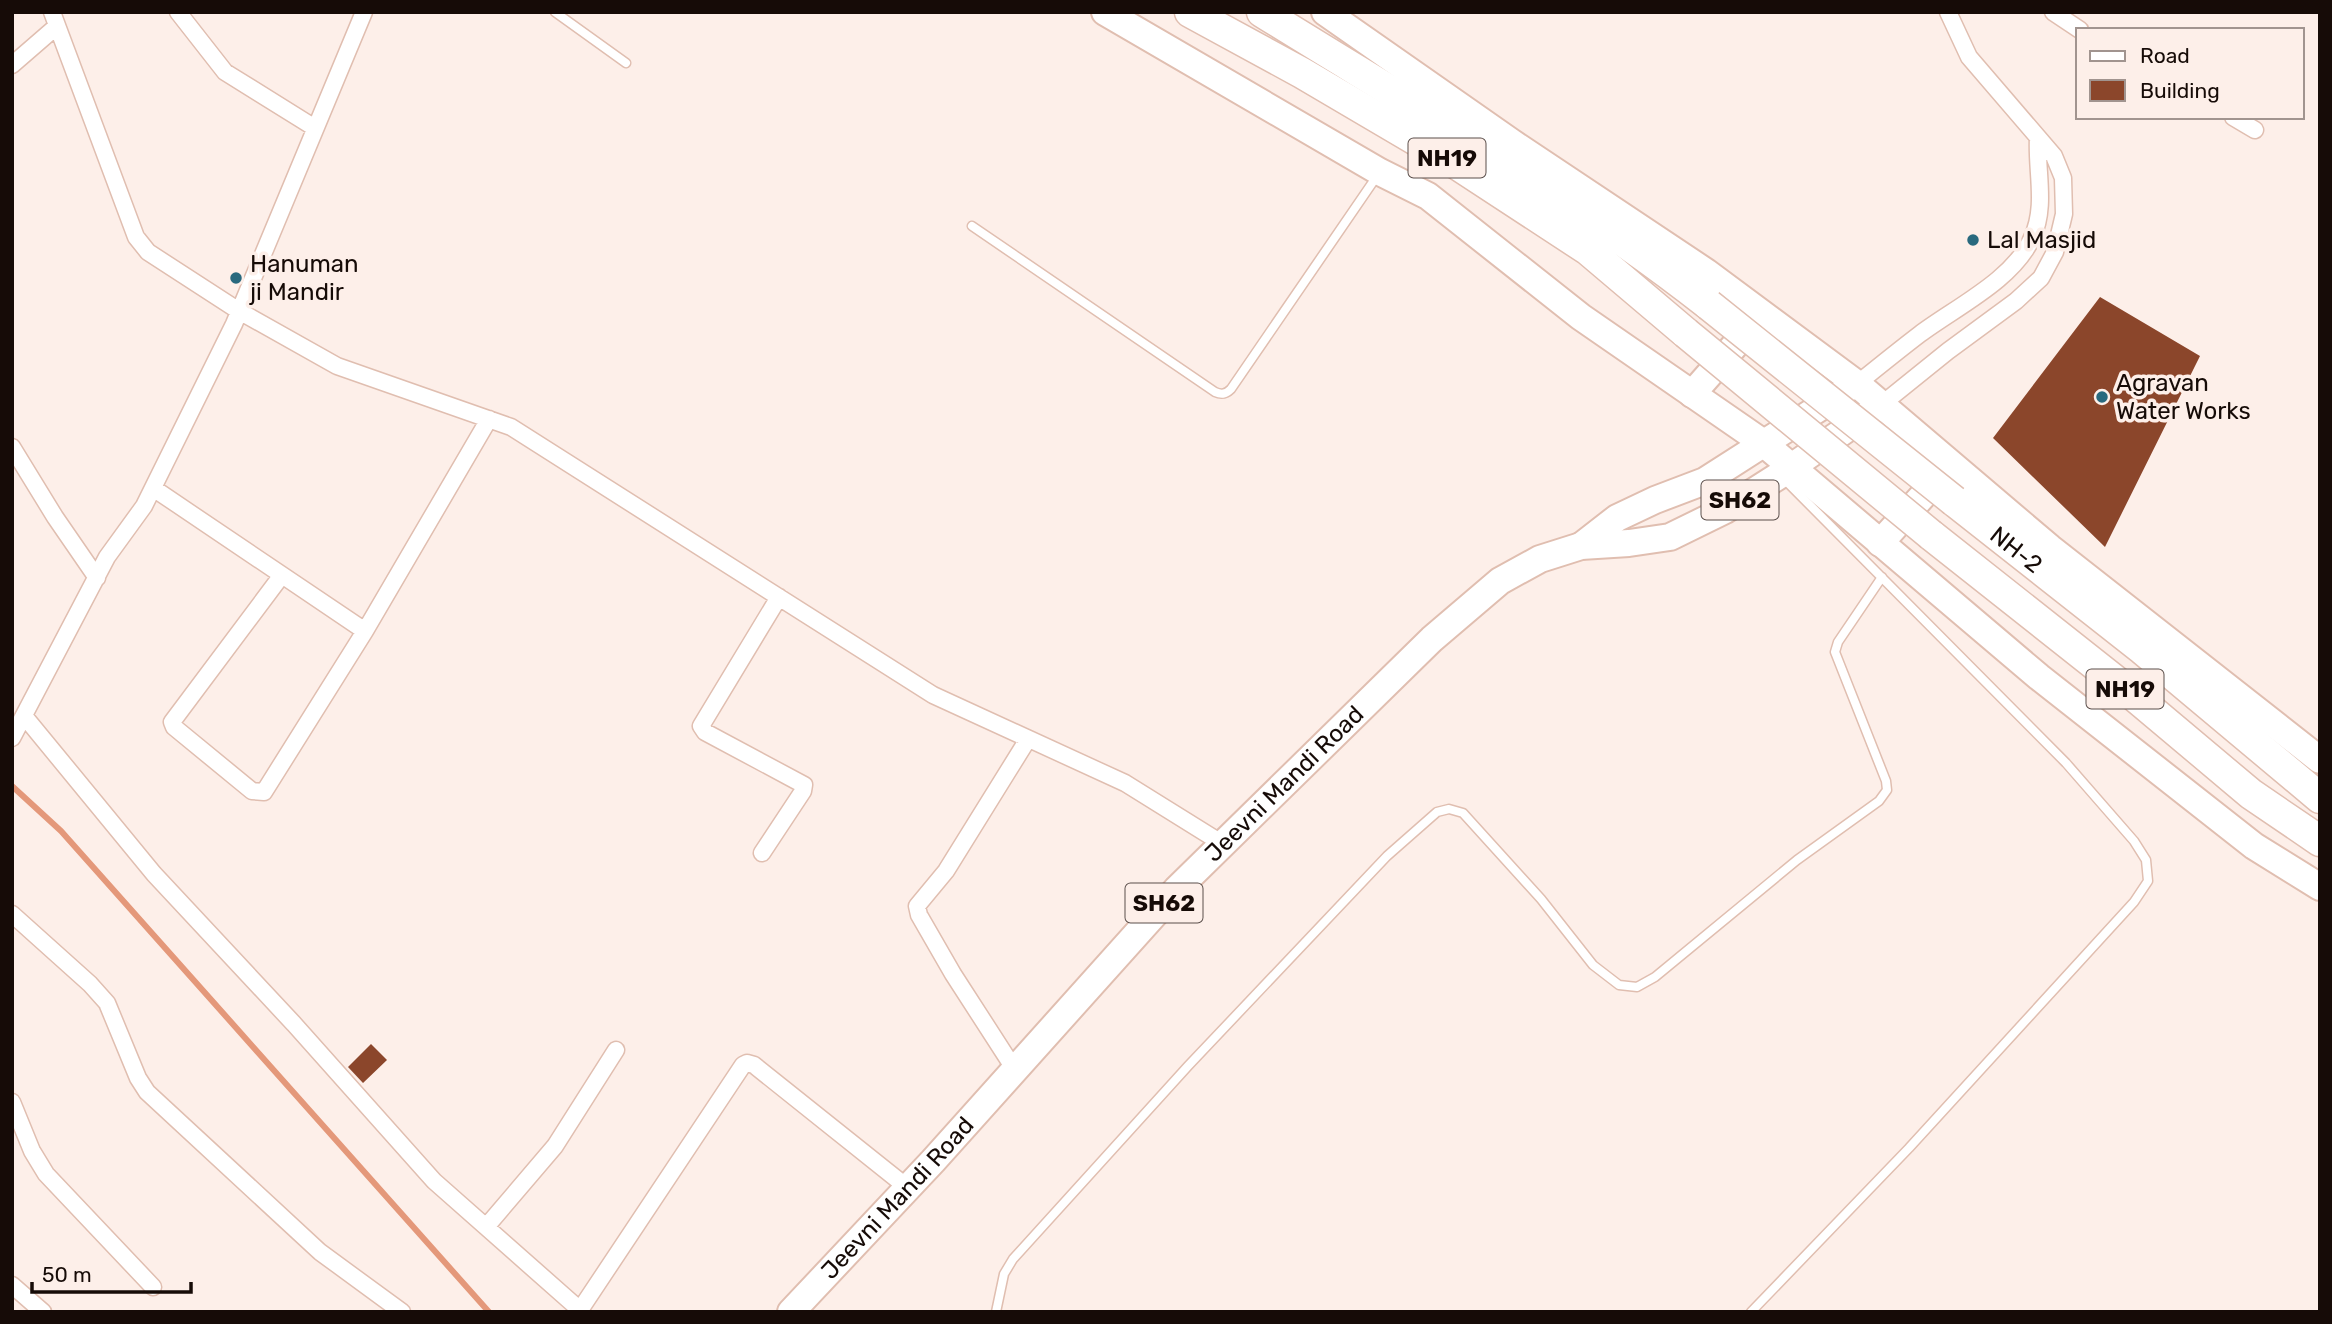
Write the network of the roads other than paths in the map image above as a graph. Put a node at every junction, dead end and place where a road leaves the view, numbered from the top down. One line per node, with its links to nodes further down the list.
1 (178, 12): 15 (street)
2 (364, 12): 15 (street)
3 (555, 12): 12 (lane)
4 (1105, 12): 18 (main road)
5 (1190, 12): 43 (highway, NH19, bridge)
6 (1262, 12): 42 (highway, NH-2 / NH19, bridge)
7 (1325, 12): 21 (main road)
8 (1948, 12): 17 (street)
9 (2053, 12): 11 (street)
10 (55, 19): 13 (street); 20 (street)
11 (2077, 28)
12 (626, 63)
13 (12, 65)
14 (2237, 119): 16 (street)
15 (316, 128): 20 (street)
16 (2256, 130)
17 (2038, 138): 22 (street); 24 (street)
18 (1380, 172): 19 (lane); 23 (main road)
19 (972, 226)
20 (239, 312): 25 (street); 30 (street)
21 (1763, 314): 22 (main road); 23 (main road)
22 (1857, 384): 24 (main road); 26 (main road, Jeevni Mandi Road / SH62)
23 (1692, 394): 26 (main road)
24 (1881, 405): 28 (main road); 29 (main road, Jeevni Mandi Road / SH62)
25 (489, 419): 36 (street); 37 (street)
26 (1762, 442): 29 (main road); 32 (main road, Jeevni Mandi Road / SH62)
27 (12, 447): 35 (street)
28 (1951, 464): 31 (main road); 41 (main road)
29 (1786, 471): 31 (main road); 32 (main road, Jeevni Mandi Road / SH62); 34 (lane)
30 (153, 488): 33 (street); 35 (street)
31 (1881, 543): 46 (main road)
32 (1581, 546): 44 (main road, Jeevni Mandi Road / SH62)
33 (282, 575): 37 (street); 37 (street)
34 (1882, 577): 59 (lane); 60 (lane)
35 (97, 578): 38 (street)
36 (779, 597): 40 (street); 45 (street)
37 (365, 631)
38 (25, 716): 39 (street); 52 (street)
39 (12, 738)
40 (1028, 739): 44 (street); 49 (street)
41 (2320, 760)
42 (2320, 798)
43 (2320, 841)
44 (1223, 844): 49 (main road, Jeevni Mandi Road / SH62)
45 (762, 853)
46 (2320, 887)
47 (12, 915): 55 (street)
48 (616, 1050): 52 (street)
49 (1015, 1070): 51 (main road, Jeevni Mandi Road / SH62)
50 (12, 1102): 54 (street)
51 (908, 1188): 56 (street); 58 (main road, Jeevni Mandi Road / SH62)
52 (486, 1227): 56 (street)
53 (12, 1285): 57 (street)
54 (153, 1287)
55 (399, 1311)
56 (581, 1311)
57 (43, 1312)
58 (791, 1312)
59 (996, 1312)
60 (1751, 1312)

